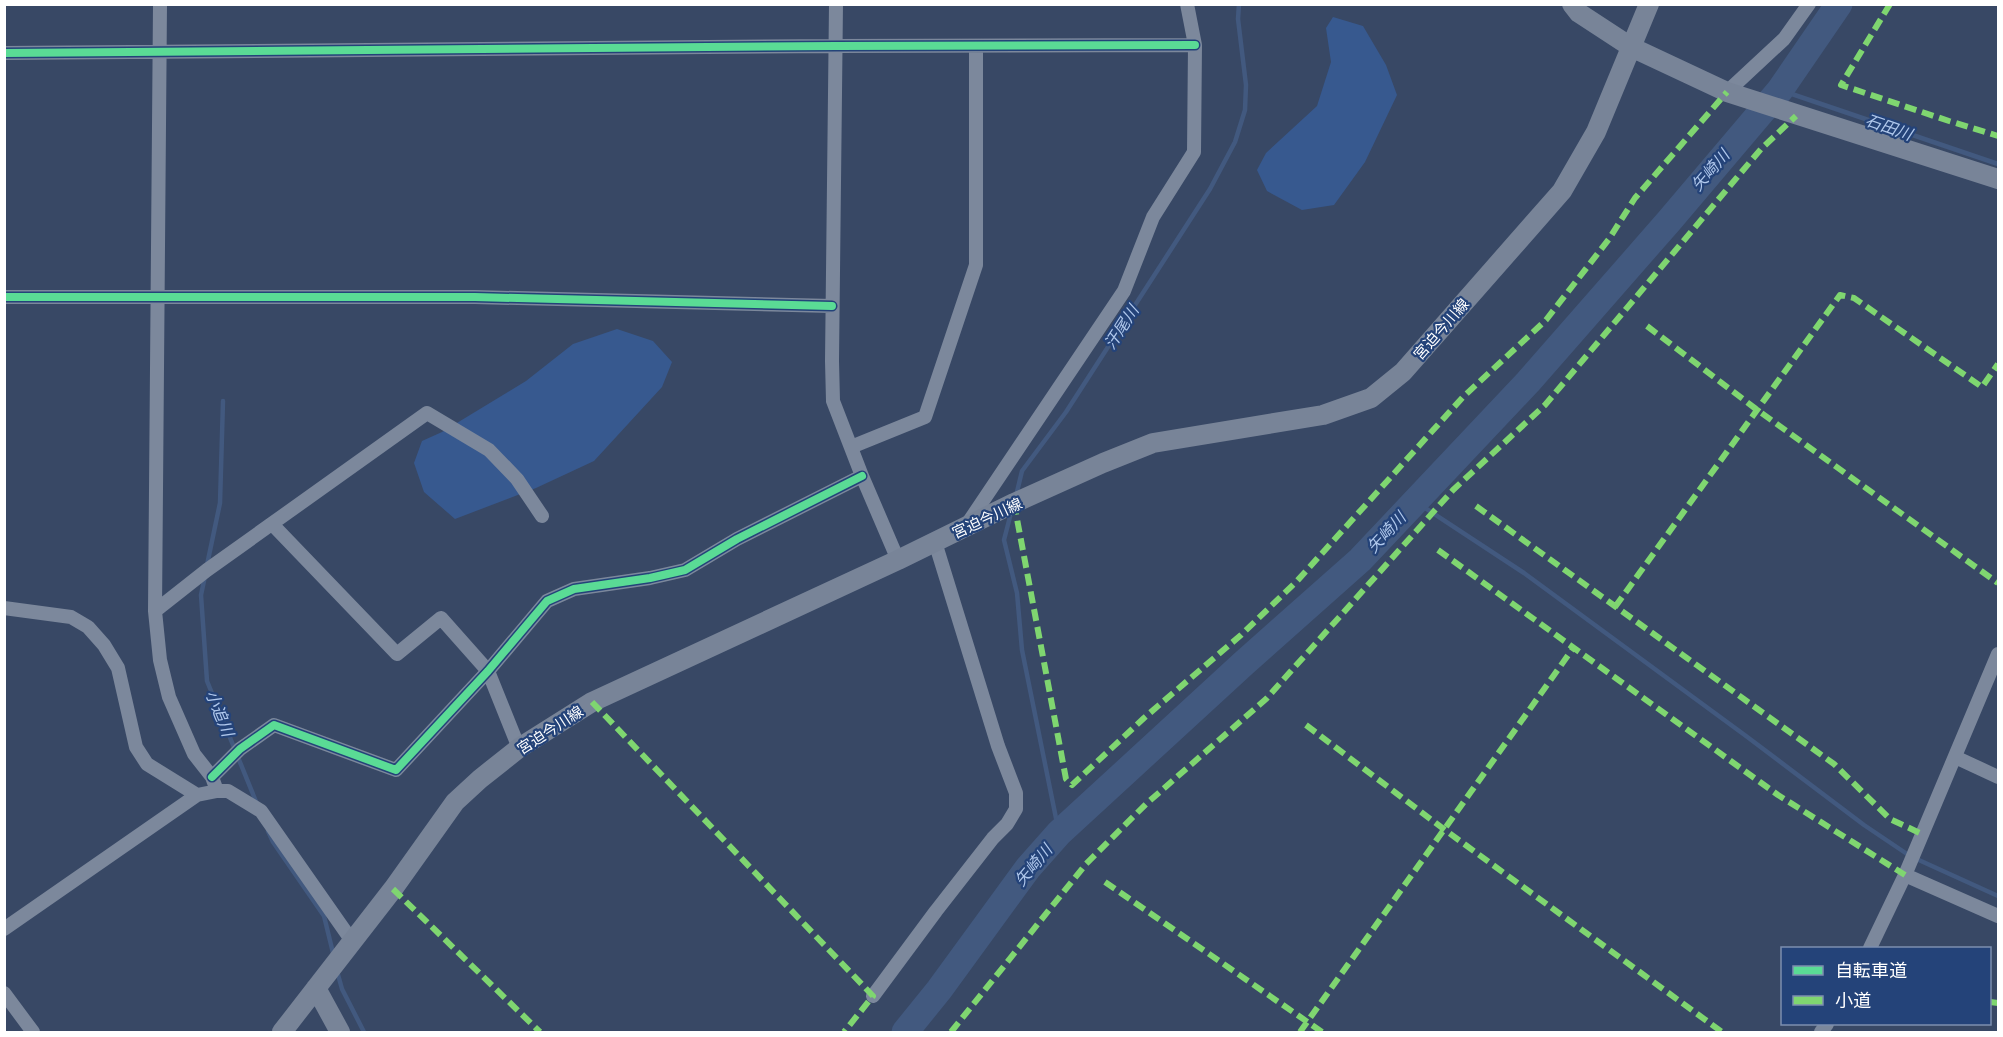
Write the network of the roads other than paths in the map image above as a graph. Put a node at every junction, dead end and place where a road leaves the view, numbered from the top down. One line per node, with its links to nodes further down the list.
1 (160, 4): 11 (street)
2 (836, 4): 8 (street)
3 (1187, 4): 7 (street)
4 (1572, 4): 10 (main road)
5 (1649, 4): 10 (main road, 宮迫今川線)
6 (1809, 4): 13 (street)
7 (1195, 45): 9 (street); 22 (street)
8 (836, 46): 9 (street); 11 (street); 17 (street)
9 (976, 46): 18 (street)
10 (1631, 47): 13 (main road); 22 (main road, 宮迫今川線)
11 (159, 51): 12 (street); 16 (street)
12 (4, 53)
13 (1727, 92): 14 (main road)
14 (1998, 179)
15 (4, 297): 16 (street)
16 (157, 297): 17 (street); 26 (street)
17 (832, 306): 18 (street)
18 (851, 447): 19 (street)
19 (862, 476): 24 (street); 28 (street)
20 (542, 516): 21 (street)
21 (272, 524): 26 (street); 28 (street)
22 (965, 528): 23 (main road, 宮迫今川線)
23 (935, 542): 24 (main road, 宮迫今川線); 42 (street)
24 (898, 560): 29 (main road, 宮迫今川線)
25 (4, 608): 34 (street)
26 (155, 611): 31 (street)
27 (1998, 654): 30 (street)
28 (488, 671): 29 (street); 31 (street)
29 (519, 748): 38 (main road, 宮迫今川線)
30 (1955, 757): 32 (street); 35 (street)
31 (212, 777): 33 (street)
32 (1998, 777)
33 (217, 790): 34 (street); 38 (street)
34 (197, 795): 37 (street)
35 (1905, 875): 36 (street); 39 (street)
36 (1998, 916)
37 (4, 929)
38 (352, 941): 40 (main road, 宮迫今川線)
39 (1870, 947)
40 (316, 988): 44 (main road, 宮迫今川線); 45 (main road)
41 (4, 993): 43 (street)
42 (873, 996)
43 (33, 1032)
44 (282, 1032)
45 (340, 1032)

